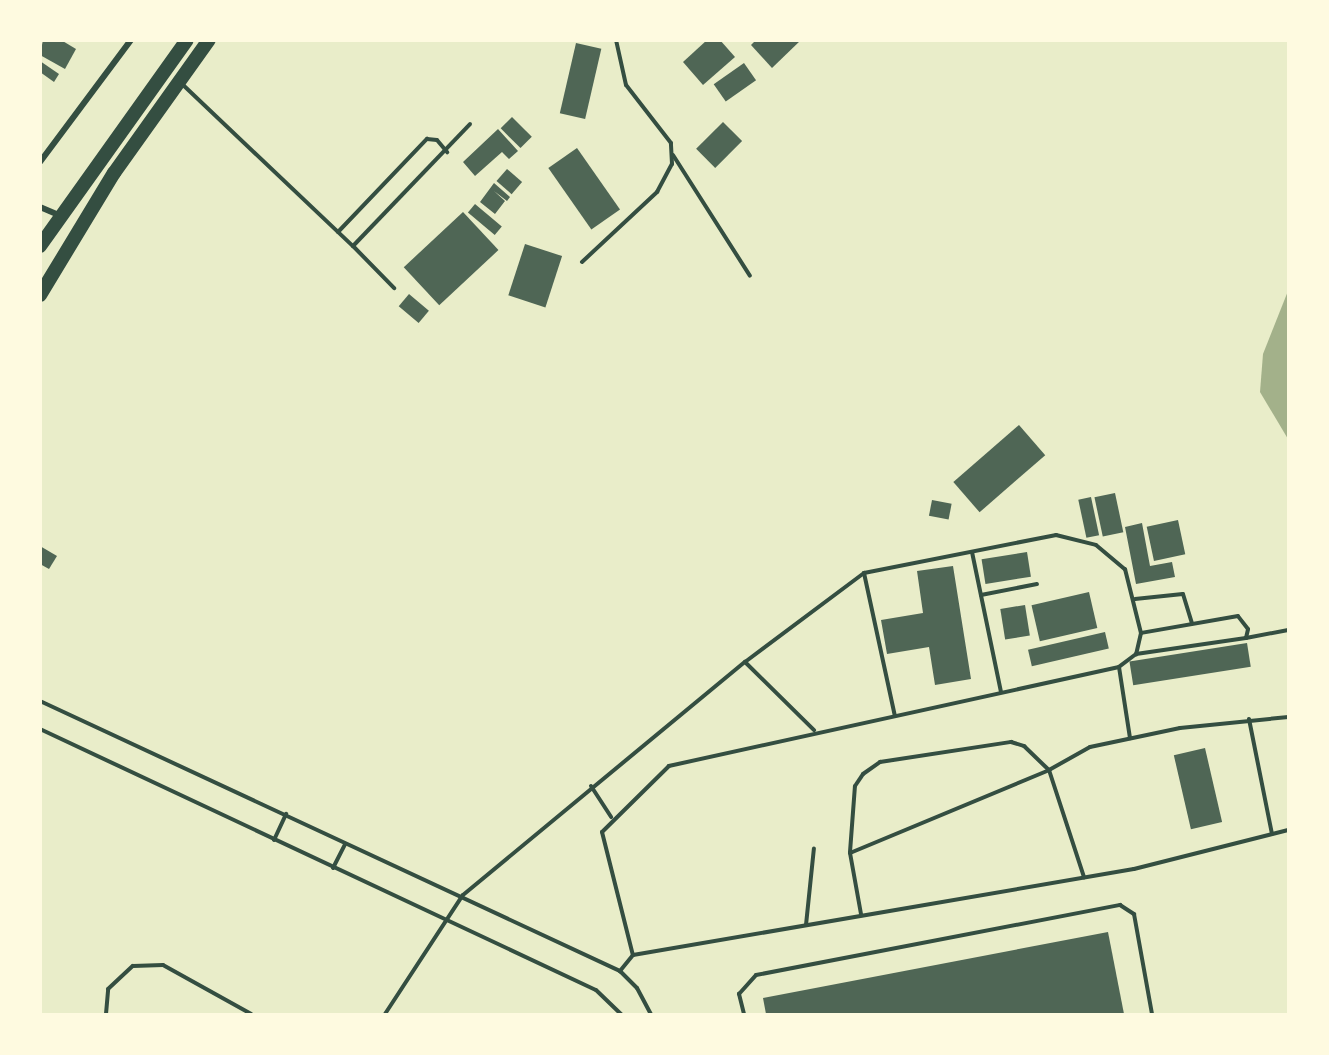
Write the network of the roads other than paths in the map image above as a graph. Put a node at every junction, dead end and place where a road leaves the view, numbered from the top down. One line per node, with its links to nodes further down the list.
1 (131, 40): 9 (street)
2 (186, 40): 11 (highway)
3 (209, 40): 5 (highway)
4 (616, 40): 8 (lane)
5 (178, 80): 12 (lane); 18 (highway)
6 (470, 124): 7 (lane)
7 (447, 153): 12 (lane); 14 (lane)
8 (673, 154): 15 (lane); 16 (lane)
9 (40, 162)
10 (40, 207): 11 (street)
11 (58, 215): 13 (highway)
12 (338, 232): 14 (lane)
13 (40, 246)
14 (353, 246): 17 (lane)
15 (582, 262)
16 (750, 276)
17 (394, 288)
18 (40, 295)
19 (972, 552): 20 (lane); 22 (lane); 23 (lane)
20 (864, 573): 29 (lane); 33 (lane)
21 (1037, 584): 22 (lane)
22 (981, 595): 31 (lane)
23 (1135, 599): 24 (lane); 26 (lane)
24 (1192, 624): 26 (lane); 27 (lane)
25 (1288, 630): 27 (lane)
26 (1141, 633): 28 (lane)
27 (1246, 638): 28 (lane)
28 (1136, 654): 30 (lane)
29 (745, 662): 37 (lane); 40 (lane)
30 (1119, 667): 31 (lane); 38 (lane)
31 (1001, 692): 33 (lane)
32 (40, 701): 41 (lane)
33 (895, 716): 37 (lane)
34 (1288, 717): 35 (lane)
35 (1249, 719): 38 (lane); 44 (lane)
36 (40, 729): 45 (lane)
37 (814, 730): 42 (lane)
38 (1130, 738): 39 (lane)
39 (1049, 770): 48 (lane); 48 (lane); 50 (lane)
40 (591, 786): 42 (lane); 51 (lane)
41 (286, 814): 45 (lane); 46 (lane)
42 (612, 817): 55 (lane)
43 (1288, 830): 44 (lane)
44 (1272, 834): 50 (lane)
45 (274, 840): 49 (lane)
46 (345, 844): 49 (lane); 51 (lane)
47 (814, 848): 54 (lane)
48 (850, 852): 52 (lane)
49 (333, 868): 53 (lane)
50 (1084, 877): 52 (lane)
51 (463, 896): 53 (lane); 56 (lane)
52 (861, 914): 54 (lane)
53 (448, 923): 59 (lane); 60 (lane)
54 (806, 925): 55 (lane)
55 (633, 955): 56 (lane)
56 (621, 971): 61 (lane)
57 (106, 1014): 58 (lane)
58 (251, 1014)
59 (385, 1014)
60 (621, 1014)
61 (651, 1014)
62 (744, 1014): 63 (lane)
63 (1152, 1014)

